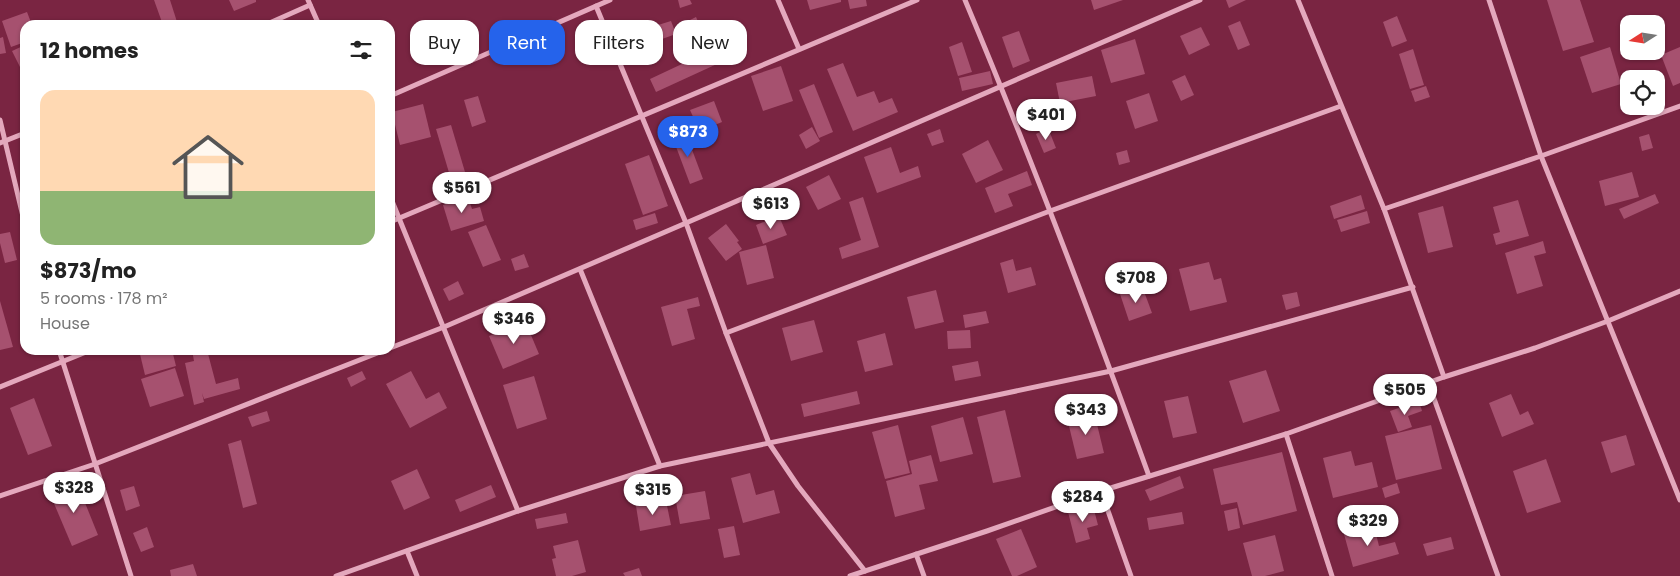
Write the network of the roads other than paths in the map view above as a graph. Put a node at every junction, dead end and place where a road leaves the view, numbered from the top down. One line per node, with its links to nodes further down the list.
1 (610, 0): 9 (street)
2 (778, 0): 12 (street)
3 (917, 0): 12 (street)
4 (965, 0): 13 (street)
5 (1200, 0): 13 (street)
6 (1298, 0): 15 (street)
7 (1489, 0): 21 (street)
8 (309, 2): 10 (street); 11 (street)
9 (596, 6): 14 (street); 17 (street)
10 (275, 20)
11 (317, 20)
12 (798, 50): 17 (street)
13 (1002, 86): 25 (street); 28 (street)
14 (395, 94)
15 (1341, 106): 24 (street); 25 (street)
16 (1680, 106): 21 (street)
17 (642, 115): 26 (street); 28 (street)
18 (0, 120): 20 (street)
19 (20, 134): 20 (street)
20 (2, 142): 22 (street)
21 (1541, 156): 24 (street); 32 (street)
22 (20, 207)
23 (395, 208): 26 (street)
24 (1384, 209): 30 (street)
25 (1050, 211): 34 (street); 40 (street)
26 (399, 218): 27 (street); 33 (street)
27 (395, 220)
28 (686, 223): 29 (street); 34 (street)
29 (580, 268): 33 (street); 47 (street)
30 (1413, 287): 40 (street); 41 (street)
31 (1680, 291): 32 (street)
32 (1608, 321): 41 (street); 51 (street)
33 (444, 327): 35 (street); 52 (street)
34 (726, 333): 45 (street)
35 (395, 346)
36 (60, 355): 39 (street)
37 (79, 355): 39 (street)
38 (372, 355): 46 (street)
39 (62, 362): 43 (street); 46 (street)
40 (1111, 371): 45 (street); 48 (street)
41 (1444, 376): 42 (street)
42 (1428, 382): 44 (street); 63 (street)
43 (0, 386)
44 (1286, 434): 48 (street); 62 (street)
45 (769, 443): 47 (street); 55 (street)
46 (95, 464): 50 (street); 56 (street)
47 (660, 466): 52 (street)
48 (1149, 476): 49 (street)
49 (1101, 491): 54 (street); 61 (street)
50 (0, 496)
51 (1680, 500)
52 (518, 511): 53 (street)
53 (408, 551): 57 (street); 58 (street)
54 (916, 554): 55 (street); 60 (street)
55 (865, 571): 59 (street)
56 (132, 576)
57 (336, 576)
58 (416, 576)
59 (850, 576)
60 (924, 576)
61 (1131, 576)
62 (1332, 576)
63 (1498, 576)

